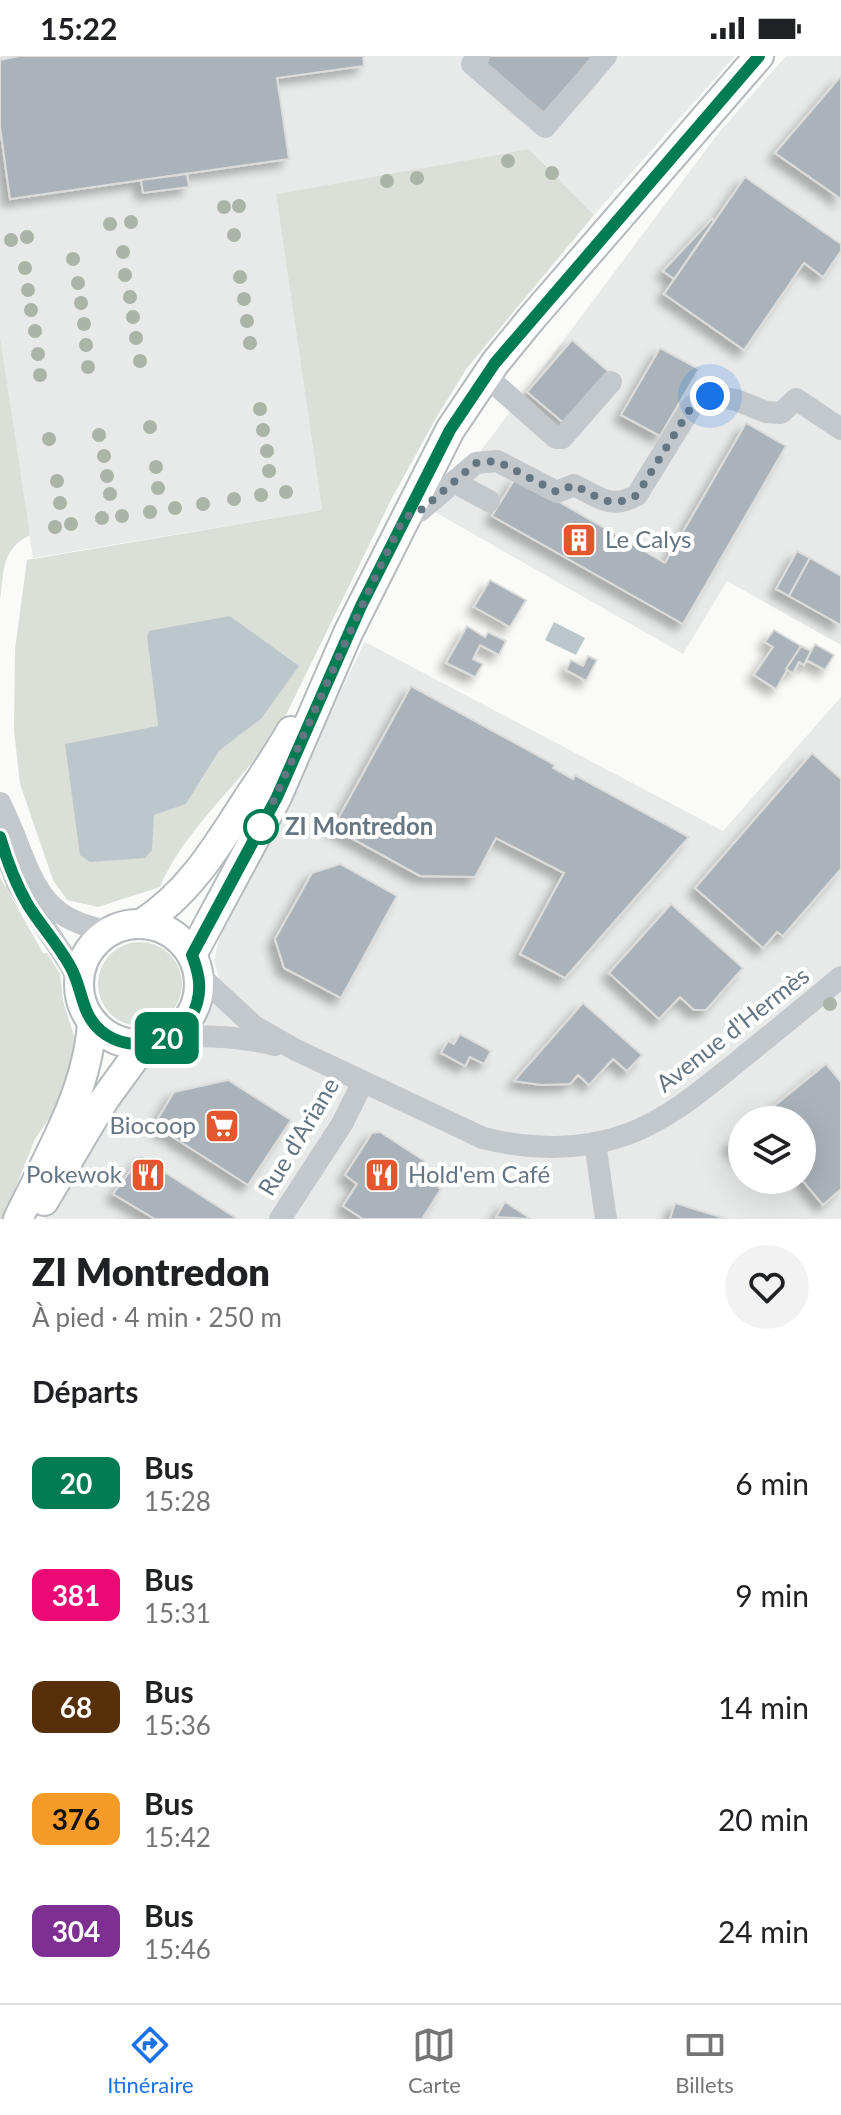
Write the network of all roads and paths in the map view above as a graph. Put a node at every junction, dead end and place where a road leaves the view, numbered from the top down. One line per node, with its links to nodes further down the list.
1 (479, 56): 2 (street)
2 (606, 56)
3 (759, 56): 4 (main road)
4 (486, 376): 5 (street); 9 (main road)
5 (611, 382)
6 (841, 429): 7 (street)
7 (454, 482): 8 (street); 9 (street)
8 (489, 501)
9 (404, 518): 10 (main road)
10 (348, 633): 13 (main road); 15 (main road)
11 (0, 803): 14 (street)
12 (0, 837): 17 (street)
13 (141, 924): 14 (main road); 15 (main road)
14 (111, 931): 17 (main road)
15 (196, 966): 19 (main road); 20 (street, Avenue d'Hermès)
16 (841, 977): 22 (street, Avenue d'Hermès)
17 (79, 983): 18 (main road)
18 (92, 1022): 19 (main road); 23 (main road)
19 (156, 1041): 20 (street, Avenue d'Hermès); 24 (main road)
20 (296, 1050): 21 (street, Avenue d'Hermès)
21 (363, 1082): 22 (street, Avenue d'Hermès); 25 (street, Rue d'Ariane)
22 (595, 1143): 26 (street)
23 (18, 1219)
24 (33, 1219)
25 (280, 1219)
26 (606, 1219)

